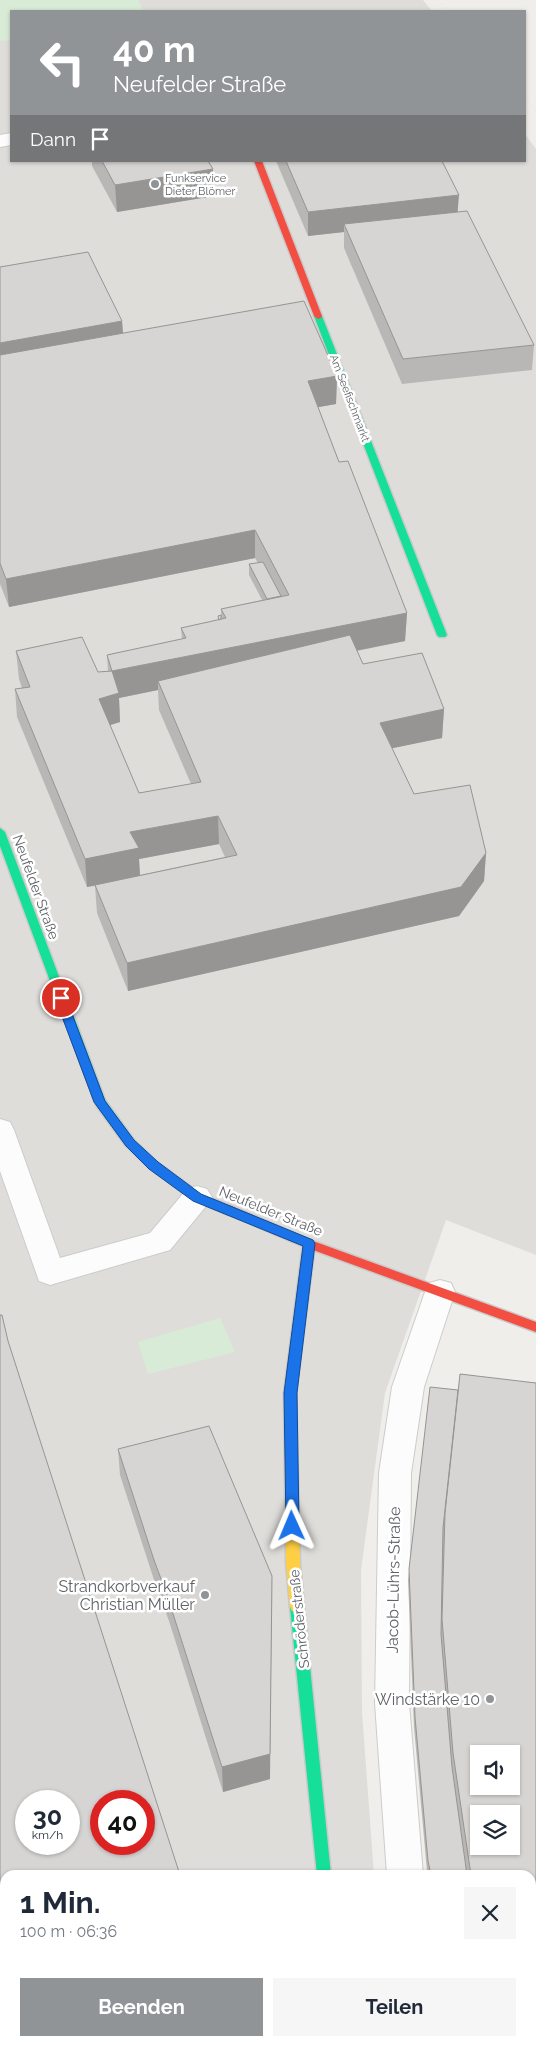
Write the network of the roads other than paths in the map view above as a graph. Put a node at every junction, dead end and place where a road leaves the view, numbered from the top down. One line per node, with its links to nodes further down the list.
1 (258, 162): 2 (street, Am Seefischmarkt)
2 (442, 635)
3 (0, 832): 5 (street, Neufelder Straße)
4 (0, 1130): 5 (street)
5 (197, 1197): 6 (street, Neufelder Straße)
6 (309, 1244): 7 (street, Neufelder Straße); 9 (street, Schröderstraße)
7 (440, 1292): 8 (street, Neufelder Straße); 10 (street, Jacob-Lührs-Straße)
8 (536, 1327)
9 (324, 1870)
10 (405, 1870)

